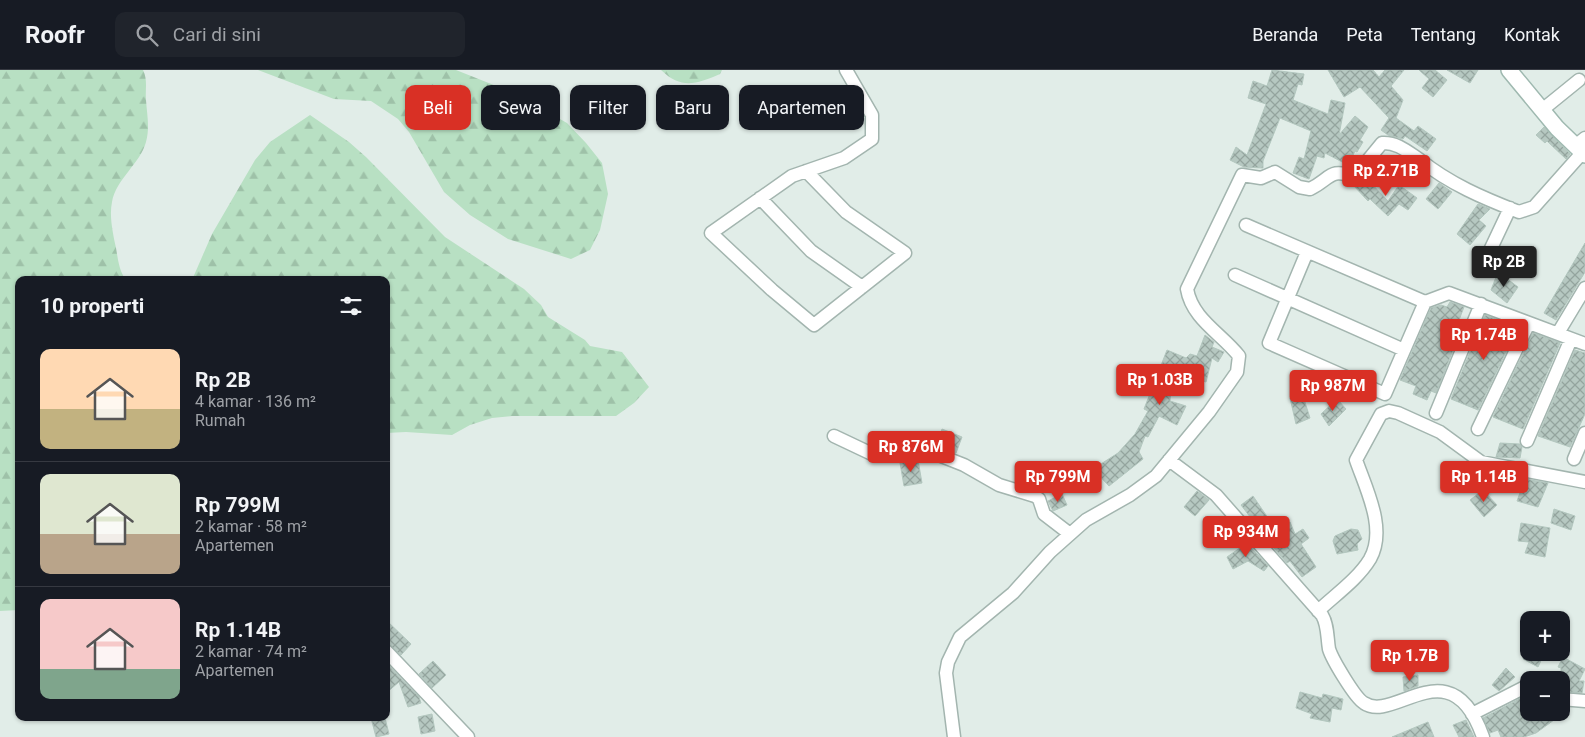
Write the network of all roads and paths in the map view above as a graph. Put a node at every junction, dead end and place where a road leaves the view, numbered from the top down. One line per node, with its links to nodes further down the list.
1 (846, 70): 6 (street)
2 (1509, 70): 4 (street)
3 (1579, 80): 4 (street)
4 (1542, 110): 5 (street)
5 (1582, 148): 8 (street)
6 (806, 171): 7 (street); 13 (street)
7 (760, 198): 13 (street); 13 (street)
8 (1510, 208): 11 (street); 29 (street)
9 (1246, 225): 10 (street)
10 (1308, 252): 15 (street); 16 (street)
11 (1484, 261)
12 (1236, 275): 15 (street)
13 (862, 287)
14 (1585, 288): 19 (street)
15 (1288, 297): 22 (street); 22 (street)
16 (1425, 302): 17 (street); 22 (street)
17 (1481, 304): 18 (street); 23 (street)
18 (1529, 323): 19 (street); 24 (street)
19 (1558, 333): 20 (street)
20 (1571, 339): 21 (street); 27 (street)
21 (1585, 344)
22 (1404, 350)
23 (1436, 413)
24 (1478, 428)
25 (1585, 433): 28 (street)
26 (834, 436): 31 (street)
27 (1528, 441)
28 (1574, 459)
29 (1169, 460): 31 (street); 32 (street)
30 (1585, 482): 32 (street)
31 (1070, 534): 39 (street)
32 (1318, 611): 37 (street)
33 (390, 655): 38 (street)
34 (1520, 690): 37 (street)
35 (1570, 700): 36 (street)
36 (1585, 701)
37 (1472, 714): 40 (street)
38 (468, 737)
39 (954, 737)
40 (1483, 737)

